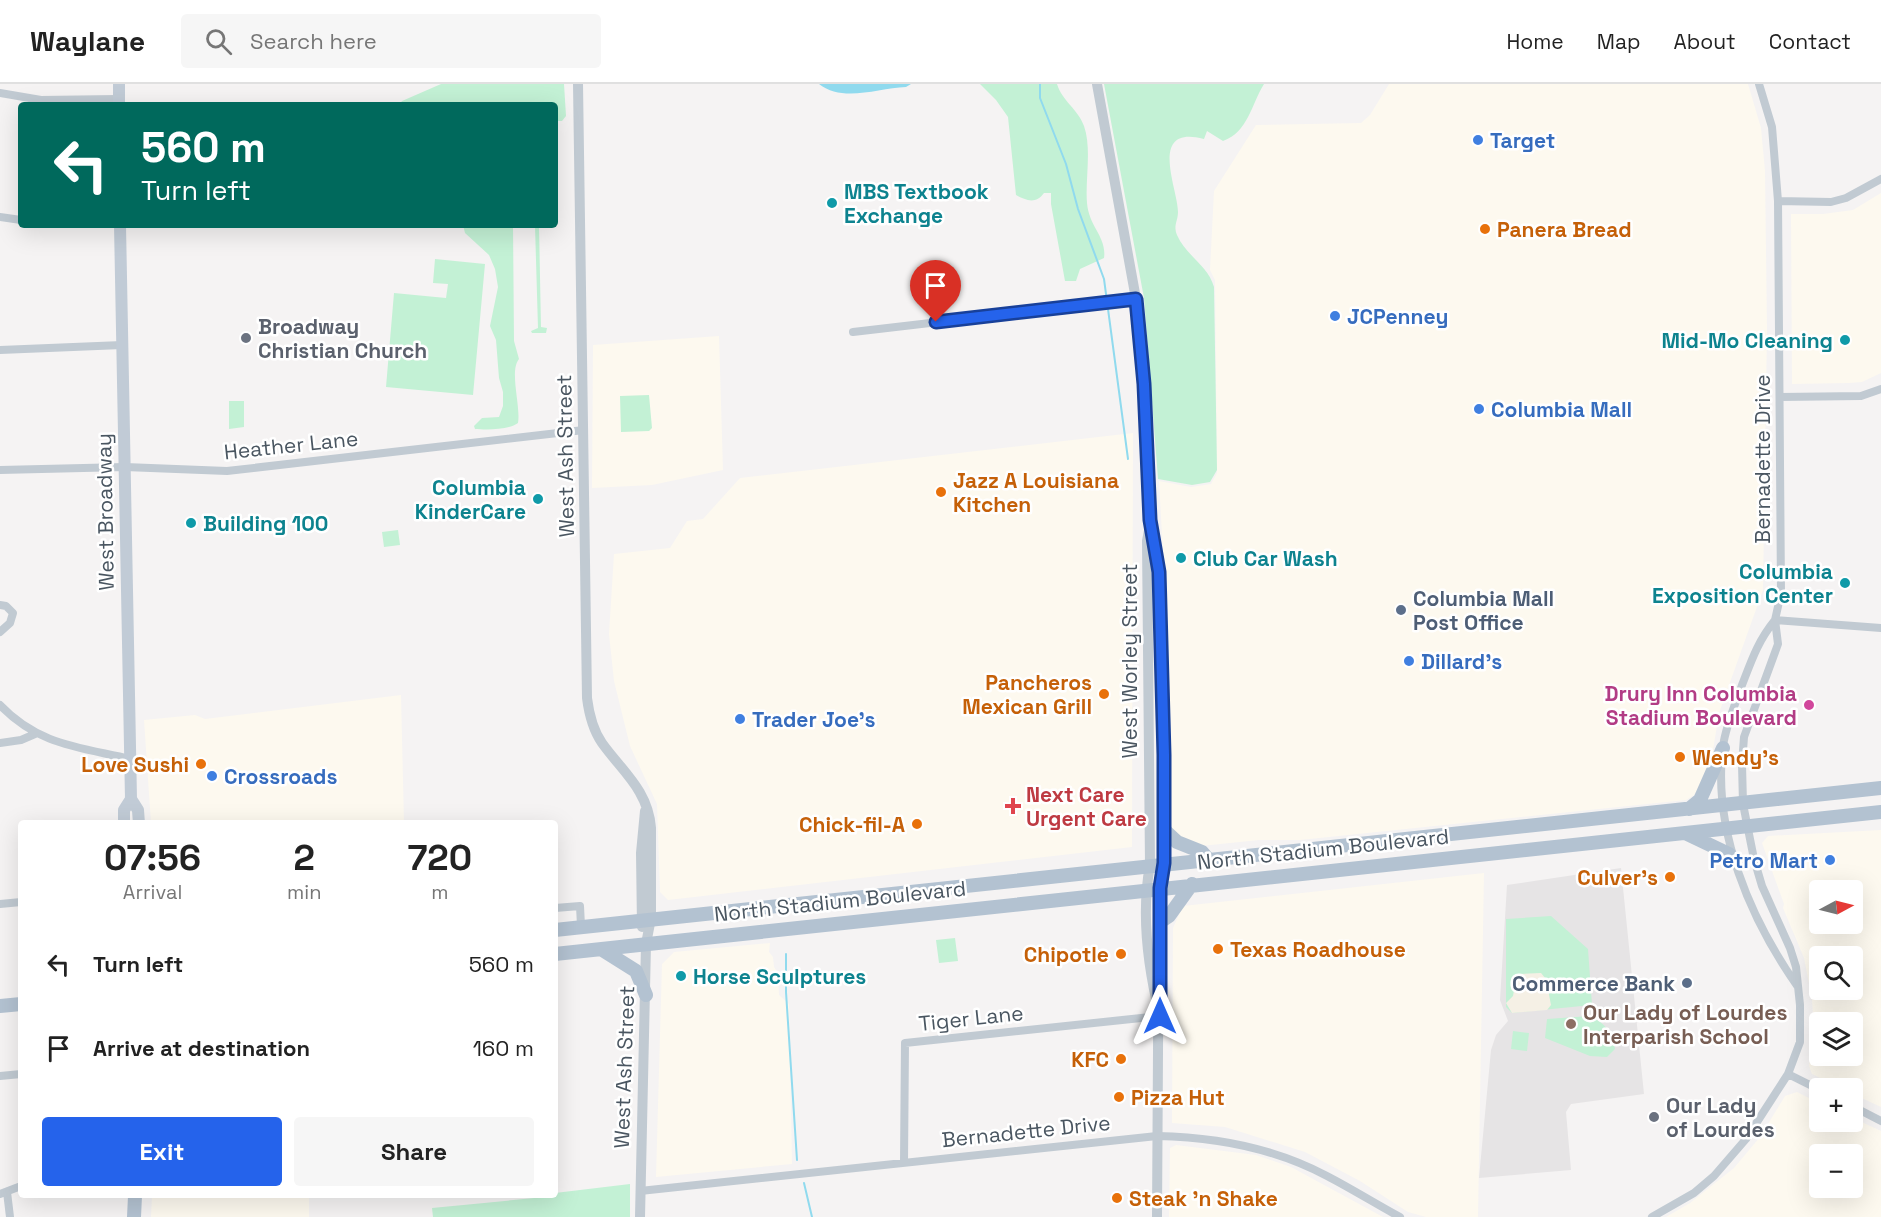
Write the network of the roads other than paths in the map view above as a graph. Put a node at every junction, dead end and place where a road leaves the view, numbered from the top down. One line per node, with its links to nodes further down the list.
1 (119, 84): 6 (main road)
2 (578, 84): 18 (street, West Ash Street)
3 (1097, 84): 12 (street, West Worley Street)
4 (1759, 84): 8 (street, Bernadette Drive)
5 (0, 93): 6 (street)
6 (119, 102)
7 (1881, 179): 8 (street)
8 (1778, 201): 17 (street, Bernadette Drive)
9 (0, 217): 10 (street)
10 (18, 220)
11 (120, 228): 14 (main road, West Broadway)
12 (1136, 299): 13 (street); 21 (street, West Worley Street)
13 (853, 332)
14 (122, 345): 15 (street); 19 (main road, West Broadway)
15 (0, 350)
16 (1881, 389): 17 (street)
17 (1780, 397): 23 (street, Bernadette Drive)
18 (584, 430): 19 (street, Heather Lane); 51 (street, West Ash Street)
19 (125, 467): 20 (street, Heather Lane); 30 (main road, West Broadway)
20 (0, 470)
21 (1150, 520): 41 (street, West Worley Street); 45 (street, West Worley Street)
22 (0, 605): 25 (street)
23 (1775, 620): 24 (street); 29 (street, Bernadette Drive); 33 (street, Bernadette Drive)
24 (1881, 628)
25 (0, 632)
26 (0, 705): 27 (street)
27 (35, 734): 28 (street); 30 (street)
28 (0, 743)
29 (1723, 748): 34 (street, Bernadette Drive); 35 (main road)
30 (130, 759): 32 (main road, West Broadway)
31 (1881, 788): 33 (main road, North Stadium Boulevard)
32 (131, 799): 37 (main road, West Broadway); 38 (main road, West Broadway)
33 (1743, 804): 34 (main road, North Stadium Boulevard); 39 (street, Bernadette Drive)
34 (1725, 806): 35 (main road, North Stadium Boulevard); 40 (street, Bernadette Drive)
35 (1689, 809): 43 (main road, North Stadium Boulevard)
36 (1881, 812): 39 (main road, North Stadium Boulevard)
37 (124, 820)
38 (139, 820)
39 (1746, 826): 40 (main road, North Stadium Boulevard); 58 (street, Bernadette Drive)
40 (1728, 828): 42 (main road, North Stadium Boulevard); 44 (street, Bernadette Drive)
41 (1164, 830): 43 (main road); 45 (street, West Worley Street)
42 (1683, 832): 44 (main road); 46 (main road, North Stadium Boulevard)
43 (1208, 859): 45 (main road, North Stadium Boulevard)
44 (1736, 862): 58 (street, Bernadette Drive)
45 (1157, 864): 47 (street, West Worley Street); 51 (main road, North Stadium Boulevard)
46 (1192, 884): 47 (main road, North Stadium Boulevard); 52 (main road)
47 (1153, 888): 52 (street, West Worley Street); 55 (main road, North Stadium Boulevard); 62 (street, West Worley Street)
48 (18, 902): 49 (street)
49 (0, 904)
50 (558, 908): 53 (street)
51 (646, 919): 53 (main road, North Stadium Boulevard); 55 (street, West Ash Street)
52 (1160, 922): 62 (street, West Worley Street)
53 (581, 926): 54 (main road, North Stadium Boulevard)
54 (558, 930)
55 (646, 944): 56 (main road, North Stadium Boulevard); 59 (street, West Ash Street)
56 (601, 949): 57 (main road, North Stadium Boulevard); 59 (main road)
57 (558, 954)
58 (1799, 988): 64 (street, Bernadette Drive)
59 (646, 995): 72 (street, West Ash Street)
60 (18, 1004): 61 (main road)
61 (0, 1006)
62 (1160, 1016): 69 (street, West Worley Street); 70 (street, Tiger Lane)
63 (18, 1074): 65 (street)
64 (1788, 1074): 66 (street); 80 (street, Bernadette Drive)
65 (0, 1076)
66 (1809, 1084)
67 (1863, 1112): 68 (street)
68 (1881, 1121)
69 (1157, 1136): 70 (street, Bernadette Drive); 78 (street, West Worley Street); 79 (street, Bernadette Drive)
70 (904, 1162): 72 (street, Bernadette Drive)
71 (18, 1187): 73 (street)
72 (640, 1191): 77 (street, West Ash Street)
73 (4, 1193): 75 (street)
74 (135, 1198): 76 (main road)
75 (10, 1217)
76 (134, 1217)
77 (640, 1217)
78 (1157, 1217)
79 (1400, 1217)
80 (1652, 1217)

